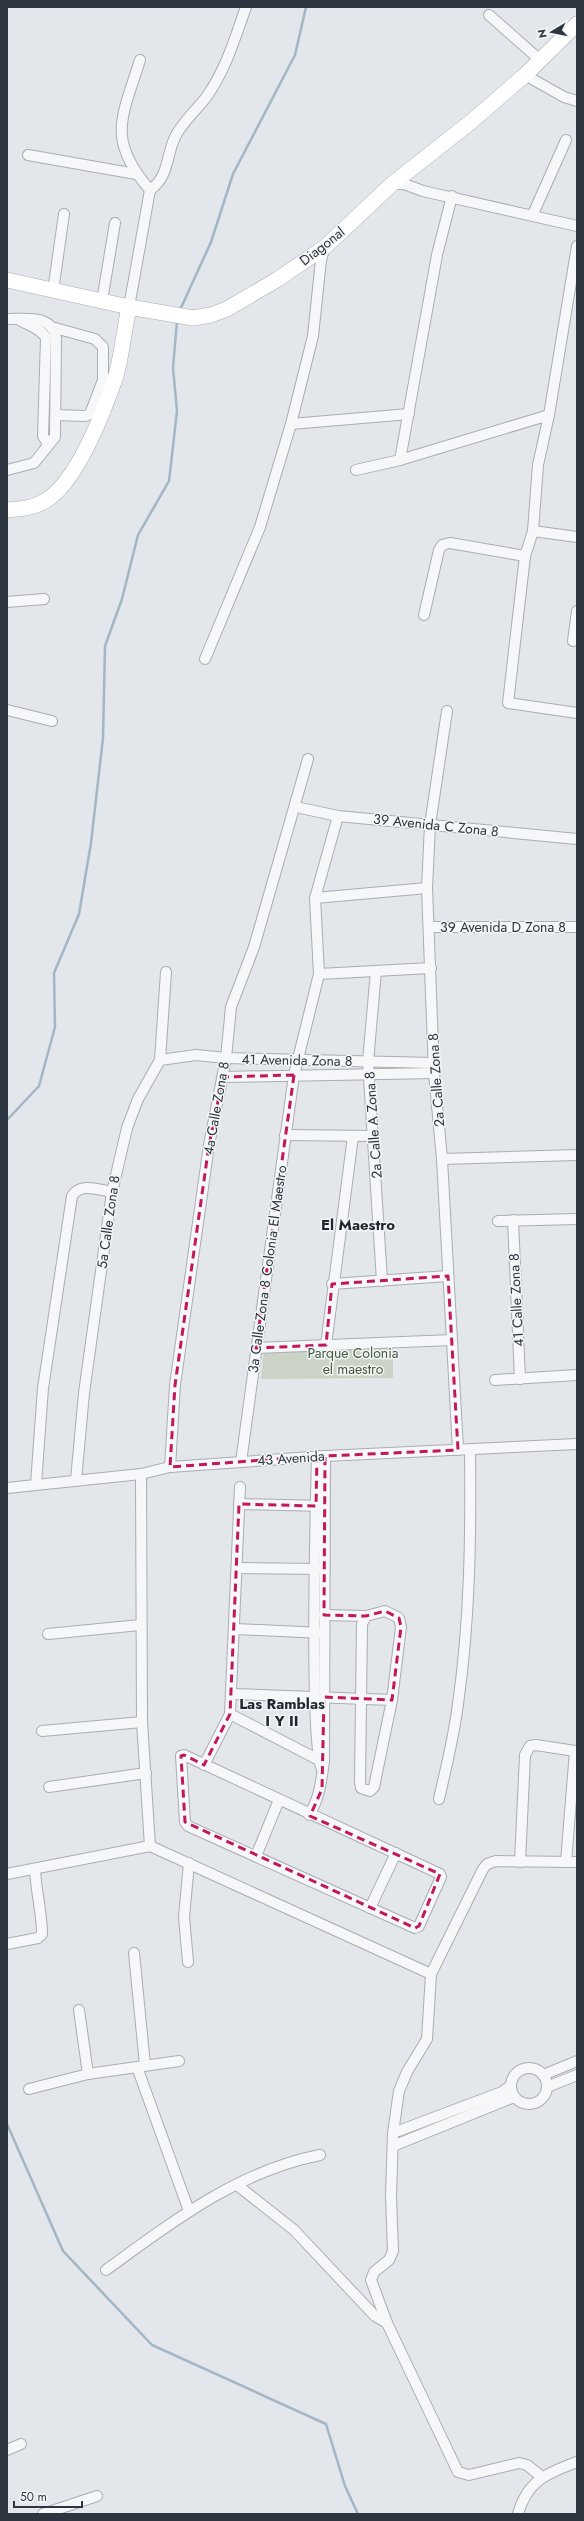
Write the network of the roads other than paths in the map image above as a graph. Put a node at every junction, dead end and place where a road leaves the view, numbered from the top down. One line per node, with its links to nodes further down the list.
1 (246, 7): 12 (street)
2 (489, 15): 5 (street)
3 (577, 24): 5 (street, Diagonal)
4 (140, 60): 10 (street)
5 (540, 60): 6 (street, Diagonal)
6 (524, 75): 7 (street); 11 (street, Diagonal)
7 (577, 101)
8 (566, 140): 15 (street)
9 (28, 155): 10 (street)
10 (136, 174): 12 (street)
11 (392, 184): 13 (street); 19 (street, Diagonal)
12 (150, 190): 23 (street)
13 (452, 196): 15 (street); 27 (street)
14 (64, 214): 21 (street)
15 (533, 214): 17 (street)
16 (115, 223): 22 (street)
17 (577, 226)
18 (577, 246): 29 (street)
19 (325, 247): 23 (street, Diagonal); 30 (street)
20 (7, 280): 21 (street, Diagonal)
21 (53, 291): 22 (street, Diagonal)
22 (102, 301): 23 (street, Diagonal)
23 (129, 307): 35 (street)
24 (7, 319): 25 (street)
25 (18, 319): 26 (street); 31 (street)
26 (55, 328): 28 (street); 28 (street)
27 (409, 414): 30 (street); 32 (street)
28 (56, 415): 31 (street)
29 (549, 415): 32 (street); 36 (street)
30 (292, 424): 44 (street)
31 (48, 444): 33 (street)
32 (400, 460): 34 (street)
33 (7, 470)
34 (356, 470)
35 (7, 510)
36 (534, 531): 37 (street); 38 (street)
37 (577, 537)
38 (525, 556): 42 (street); 47 (street)
39 (44, 599): 40 (street)
40 (7, 602)
41 (577, 610): 43 (street)
42 (424, 615)
43 (573, 642)
44 (204, 659)
45 (7, 710): 48 (street)
46 (447, 711): 52 (street, 2a Calle Zona 8)
47 (577, 712)
48 (52, 721)
49 (308, 759): 50 (street, 4a Calle Zona 8)
50 (296, 806): 51 (street, 39 Avenida C Zona 8); 62 (street, 4a Calle Zona 8)
51 (338, 816): 52 (street, 39 Avenida C Zona 8); 55 (street, 3a Calle Zona 8 Colonia El Maestro)
52 (430, 825): 53 (street, 39 Avenida C Zona 8); 54 (street, 2a Calle Zona 8)
53 (577, 839)
54 (427, 888): 55 (street); 56 (street, 2a Calle Zona 8)
55 (315, 898): 61 (street, 3a Calle Zona 8 Colonia El Maestro)
56 (429, 927): 57 (street, 39 Avenida D Zona 8); 58 (street, 2a Calle Zona 8)
57 (577, 927)
58 (431, 968): 59 (street); 66 (street, 2a Calle Zona 8)
59 (376, 970): 61 (street); 65 (street, 2a Calle A Zona 8)
60 (166, 972): 63 (street, 5a Calle Zona 8)
61 (319, 974): 64 (street, 3a Calle Zona 8 Colonia El Maestro)
62 (226, 1058): 63 (street, 41 Avenida Zona 8); 64 (street, 41 Avenida Zona 8); 69 (street, 4a Calle Zona 8)
63 (160, 1060): 75 (street, 5a Calle Zona 8)
64 (296, 1060): 65 (street, 41 Avenida Zona 8); 67 (street, 3a Calle Zona 8 Colonia El Maestro)
65 (368, 1062): 66 (street, 41 Avenida Zona 8); 68 (street, 2a Calle A Zona 8)
66 (434, 1068): 68 (street, 41 Avenida Zona 8); 74 (street, 2a Calle Zona 8)
67 (294, 1075): 68 (street, 41 Avenida Zona 8); 69 (street, 41 Avenida Zona 8); 70 (street, 3a Calle Zona 8 Colonia El Maestro)
68 (369, 1075): 72 (street, 2a Calle A Zona 8)
69 (222, 1077): 93 (street, 4a Calle Zona 8)
70 (285, 1136): 71 (street); 84 (street, 3a Calle Zona 8 Colonia El Maestro)
71 (353, 1136): 72 (street); 81 (street)
72 (374, 1136): 80 (street, 2a Calle A Zona 8)
73 (577, 1155): 74 (street)
74 (442, 1159): 79 (street, 2a Calle Zona 8)
75 (112, 1192): 95 (street, 5a Calle Zona 8); 96 (street)
76 (577, 1219): 77 (street)
77 (513, 1220): 78 (street); 86 (street, 41 Calle Zona 8)
78 (498, 1221)
79 (448, 1276): 80 (street); 82 (street, 2a Calle Zona 8)
80 (382, 1281): 81 (street)
81 (332, 1284): 83 (street)
82 (452, 1340): 83 (street); 90 (street, 2a Calle Zona 8)
83 (326, 1345): 84 (street)
84 (256, 1348): 92 (street, 3a Calle Zona 8 Colonia El Maestro)
85 (577, 1375): 86 (street)
86 (520, 1379): 87 (street)
87 (495, 1380)
88 (577, 1444): 89 (street, 43 Avenida)
89 (470, 1449): 90 (street, 43 Avenida); 121 (street)
90 (458, 1450): 91 (street, 43 Avenida)
91 (321, 1456): 92 (street, 43 Avenida); 100 (street)
92 (241, 1462): 93 (street, 43 Avenida)
93 (170, 1467): 94 (street, 43 Avenida)
94 (141, 1474): 95 (street, 43 Avenida); 105 (street)
95 (76, 1480): 96 (street, 43 Avenida)
96 (36, 1484): 98 (street, 43 Avenida)
97 (240, 1487): 99 (street)
98 (7, 1488)
99 (239, 1504): 100 (street); 101 (street)
100 (321, 1506): 102 (street)
101 (238, 1568): 102 (street); 106 (street)
102 (319, 1569): 103 (street); 107 (street)
103 (324, 1615): 104 (street); 107 (street)
104 (366, 1616): 111 (street); 112 (street)
105 (140, 1625): 108 (street); 114 (street)
106 (236, 1629): 107 (street); 109 (street)
107 (319, 1633): 110 (street)
108 (48, 1634)
109 (233, 1694): 110 (street); 113 (street)
110 (319, 1697): 111 (street); 116 (street); 118 (street)
111 (361, 1699): 112 (street); 112 (street)
112 (392, 1700)
113 (230, 1714): 116 (street); 117 (street)
114 (142, 1722): 115 (street); 119 (street)
115 (42, 1731)
116 (317, 1759): 118 (street)
117 (204, 1765): 122 (street); 126 (street)
118 (322, 1769): 123 (street)
119 (146, 1773): 120 (street); 124 (street)
120 (49, 1787)
121 (439, 1799)
122 (279, 1800): 123 (street); 126 (street)
123 (309, 1815): 125 (street)
124 (150, 1846): 130 (street); 131 (street)
125 (396, 1853): 133 (street); 133 (street)
126 (256, 1856): 133 (street)
127 (520, 1862): 128 (street); 128 (street); 137 (street)
128 (566, 1862): 129 (street)
129 (577, 1862)
130 (189, 1863): 136 (street); 137 (street)
131 (35, 1870): 132 (street); 134 (street)
132 (7, 1874)
133 (370, 1908)
134 (7, 1944)
135 (134, 1953): 141 (street)
136 (188, 1962)
137 (431, 1974): 149 (street)
138 (79, 2010): 142 (street)
139 (179, 2061): 141 (street)
140 (577, 2062): 143 (street)
141 (141, 2066): 142 (street); 153 (street)
142 (88, 2074): 147 (street)
143 (543, 2075): 145 (street); 146 (street)
144 (577, 2075): 146 (street)
145 (510, 2086): 148 (street); 149 (street)
146 (547, 2087): 148 (street)
147 (29, 2089)
148 (514, 2097): 150 (street)
149 (394, 2133): 150 (street)
150 (393, 2146): 155 (street)
151 (320, 2155): 152 (street)
152 (237, 2185): 153 (street); 155 (street)
153 (188, 2211): 154 (street)
154 (106, 2270)
155 (387, 2323): 159 (street)
156 (21, 2444): 157 (street)
157 (7, 2450)
158 (577, 2462): 159 (street)
159 (542, 2477): 162 (street)
160 (97, 2496): 161 (street)
161 (43, 2514)
162 (518, 2514)

